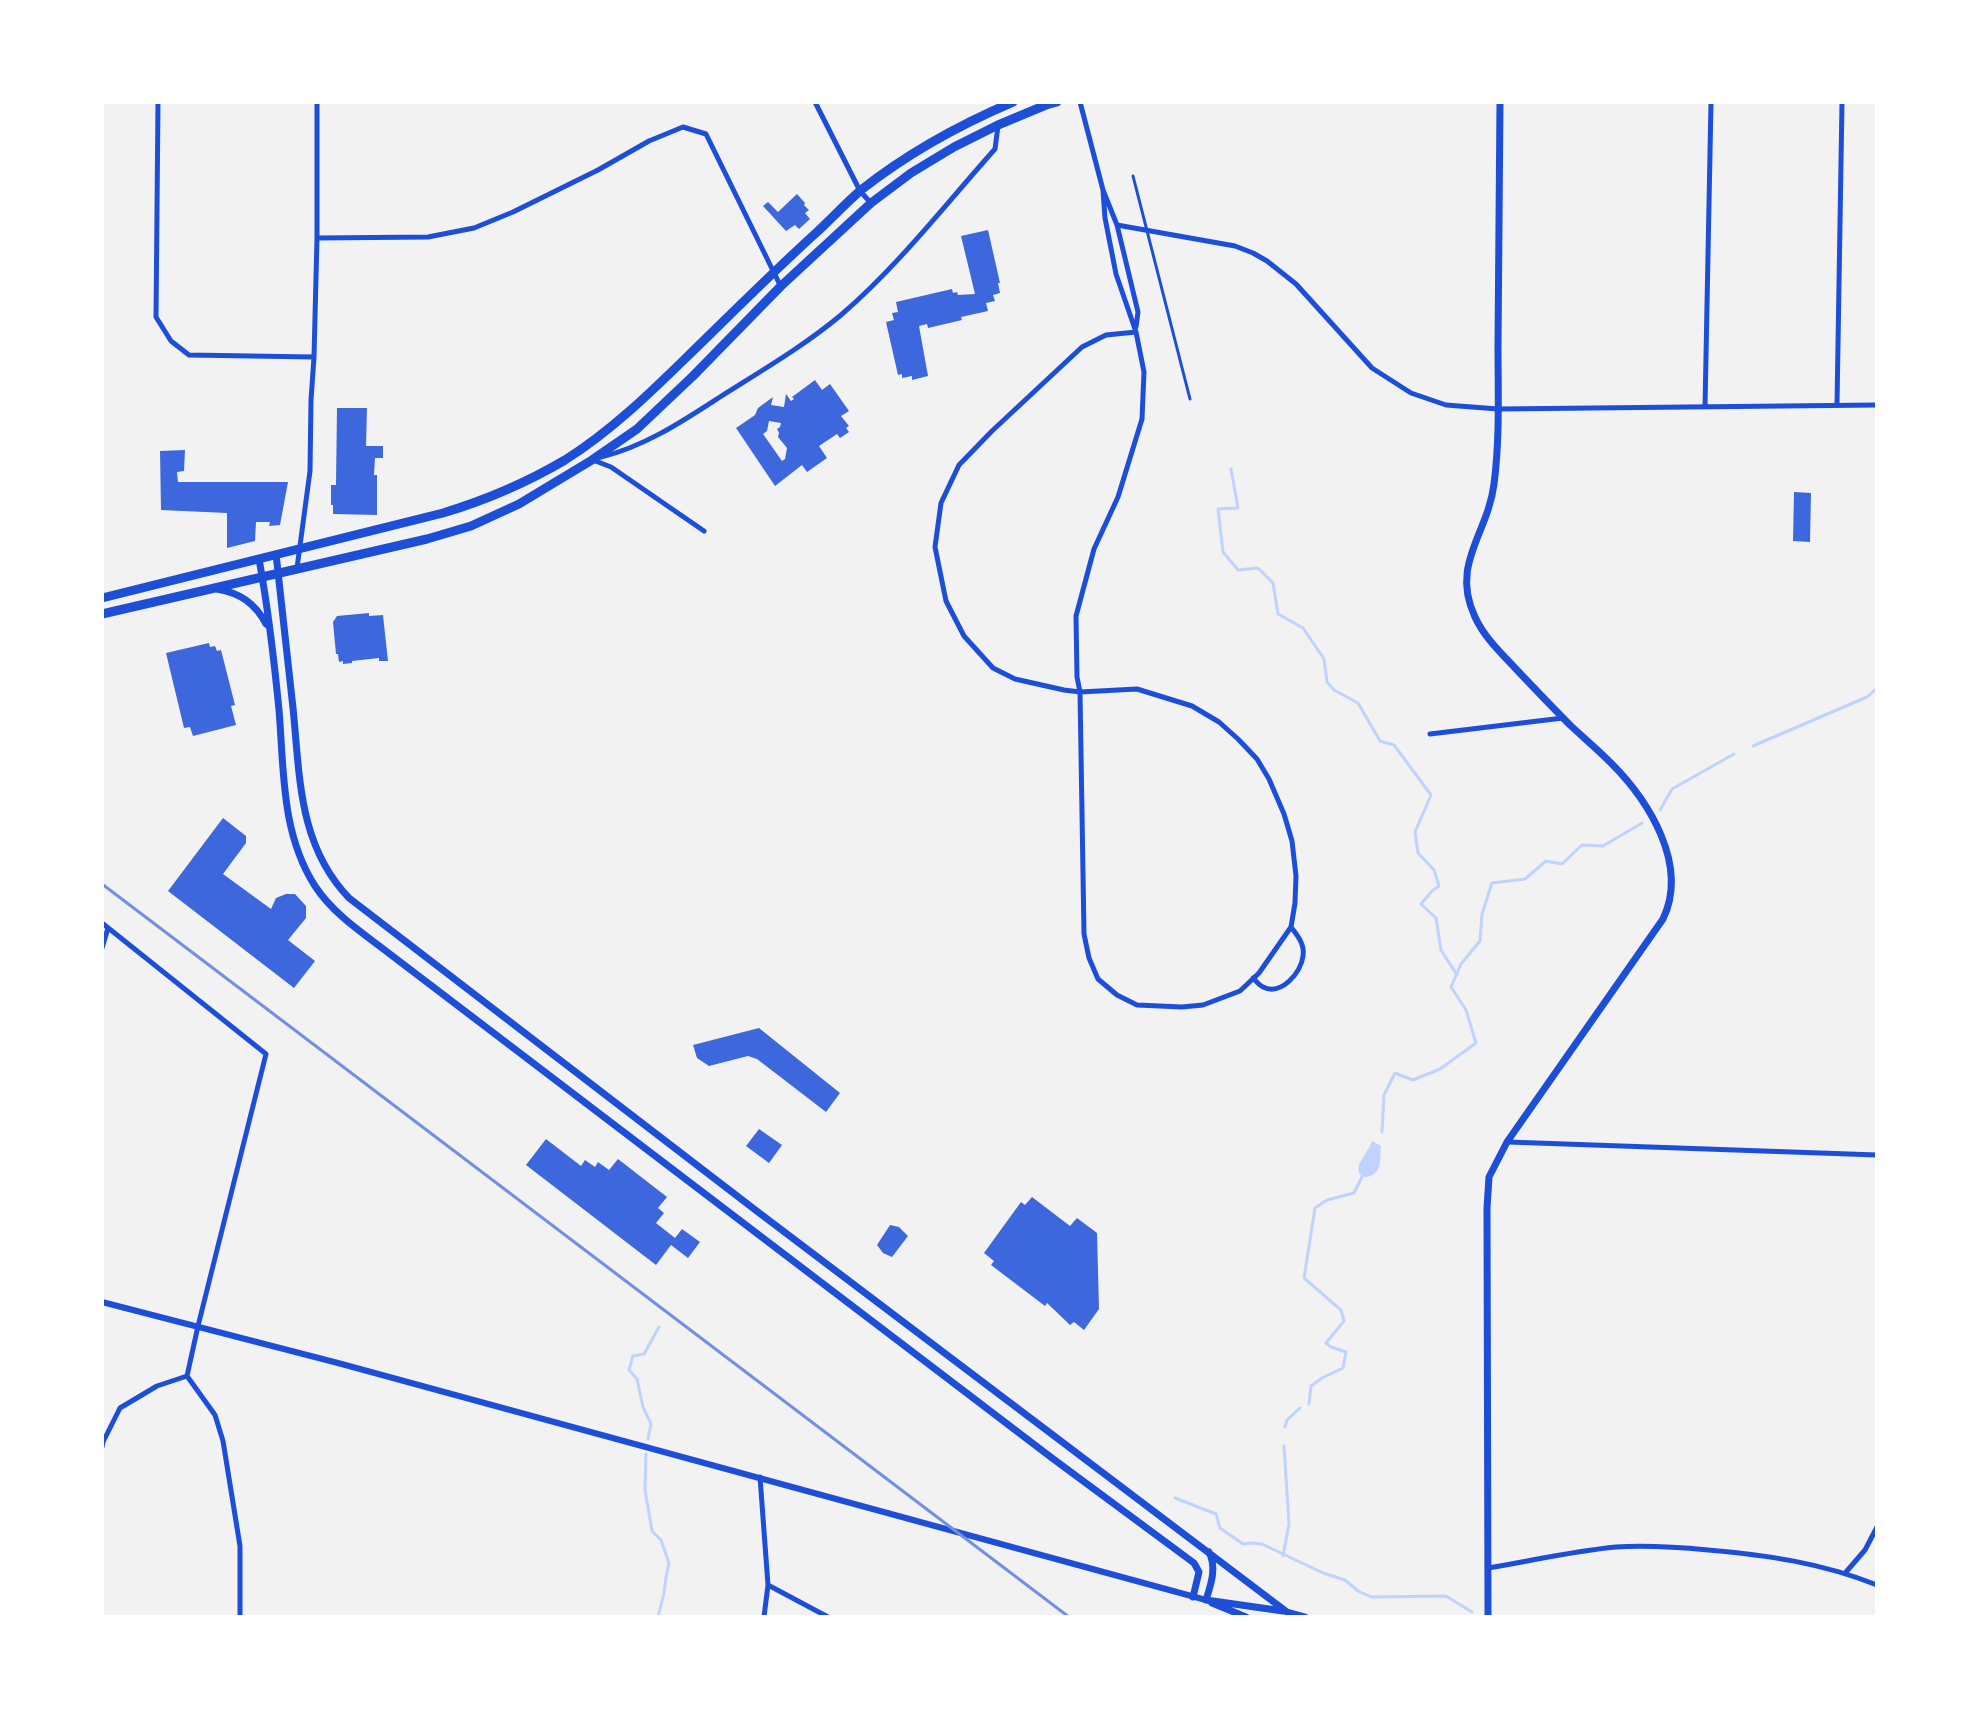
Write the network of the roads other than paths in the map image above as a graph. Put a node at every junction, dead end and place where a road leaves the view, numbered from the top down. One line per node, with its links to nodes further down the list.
1 (158, 102): 24 (street)
2 (317, 102): 18 (street)
3 (815, 102): 14 (street)
4 (1013, 102): 10 (highway)
5 (1057, 102): 11 (highway)
6 (1080, 102): 13 (street)
7 (1500, 102): 29 (main road)
8 (1711, 102): 28 (street)
9 (1842, 102): 26 (street)
10 (997, 105): 14 (highway)
11 (998, 125): 15 (highway); 30 (street)
12 (1133, 176): 17 (lane)
13 (1103, 190): 16 (street); 20 (street)
14 (860, 191): 15 (street); 21 (highway)
15 (871, 203): 22 (highway)
16 (1117, 225): 17 (street); 19 (street)
17 (1147, 231): 25 (lane); 29 (street)
18 (317, 238): 21 (street); 24 (street)
19 (1125, 257): 20 (street); 23 (street)
20 (1113, 259): 23 (street)
21 (774, 272): 22 (street); 32 (highway)
22 (781, 286): 30 (highway)
23 (1136, 332): 42 (street); 42 (street)
24 (314, 357): 32 (street)
25 (1190, 399)
26 (1837, 405): 27 (street); 28 (street)
27 (1877, 405)
28 (1705, 407): 29 (street)
29 (1498, 409): 43 (main road)
30 (592, 460): 31 (street); 35 (highway)
31 (704, 531)
32 (299, 549): 33 (highway); 35 (street)
33 (276, 554): 34 (highway); 36 (main road)
34 (259, 559): 37 (main road); 39 (highway)
35 (297, 569): 36 (highway)
36 (278, 573): 37 (highway); 47 (main road)
37 (263, 577): 38 (highway); 41 (main road)
38 (215, 588): 40 (highway); 41 (main road)
39 (102, 598)
40 (102, 614)
41 (270, 637): 49 (main road)
42 (1080, 692): 46 (street); 50 (street)
43 (1563, 718): 44 (street); 51 (main road)
44 (1430, 734)
45 (105, 926): 48 (street); 54 (street)
46 (1291, 927): 50 (street); 50 (street)
47 (393, 933): 49 (main road); 58 (main road)
48 (102, 948)
49 (382, 948): 59 (main road)
50 (1253, 978)
51 (1507, 1142): 52 (street); 62 (main road)
52 (1877, 1155)
53 (102, 1302): 54 (street)
54 (198, 1326): 55 (street); 57 (street)
55 (187, 1376): 56 (street); 70 (street)
56 (102, 1447)
57 (760, 1477): 64 (street); 66 (street)
58 (1115, 1482): 59 (main road); 61 (main road)
59 (1104, 1496): 66 (main road)
60 (1877, 1527): 63 (street)
61 (1208, 1552): 67 (main road); 68 (main road)
62 (1487, 1569): 63 (street); 69 (main road)
63 (1846, 1572): 65 (street)
64 (768, 1585): 71 (street); 72 (street)
65 (1877, 1585)
66 (1193, 1597): 67 (street)
67 (1206, 1600): 68 (main road); 73 (main road)
68 (1287, 1612): 74 (main road)
69 (1488, 1614)
70 (240, 1617)
71 (764, 1617)
72 (828, 1617)
73 (1246, 1617)
74 (1305, 1617)

